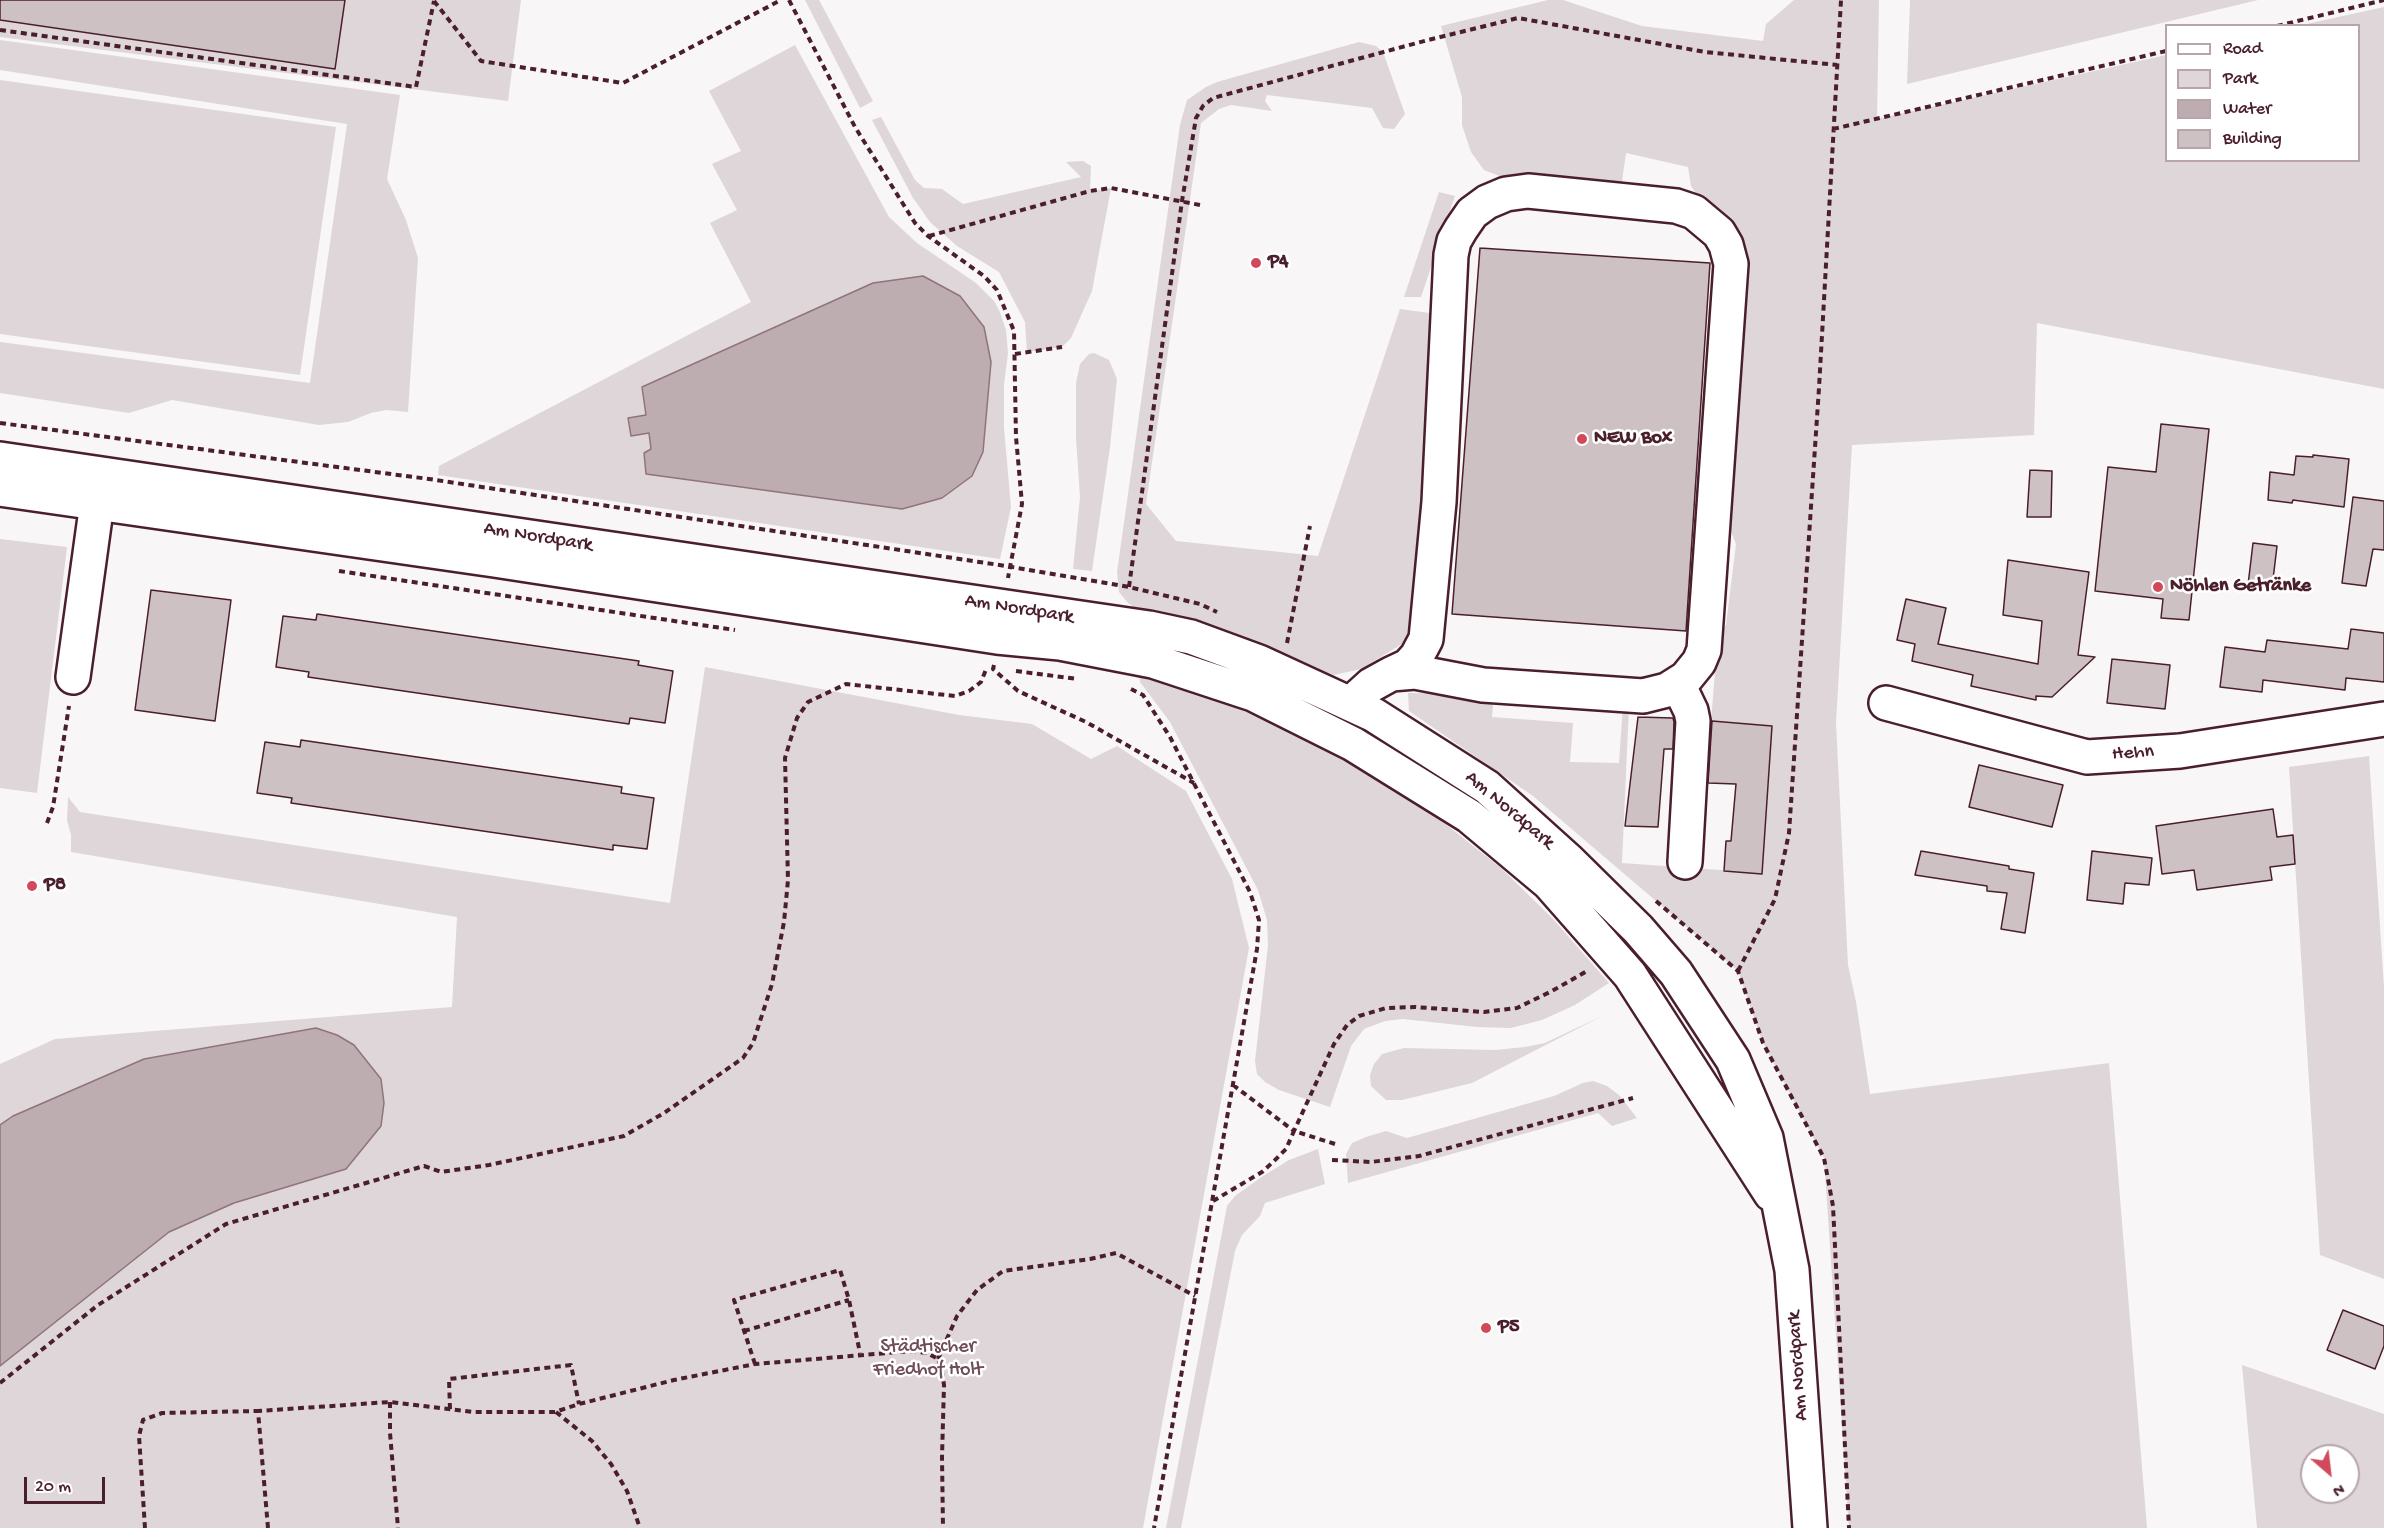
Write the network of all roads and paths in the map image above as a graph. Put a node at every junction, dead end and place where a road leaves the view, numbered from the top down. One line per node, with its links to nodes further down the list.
1 (434, 0): 2 (path); 7 (path)
2 (781, 0)
3 (789, 0): 13 (path)
4 (1841, 0): 9 (path)
5 (2384, 0): 6 (path)
6 (2285, 24)
7 (0, 30)
8 (2165, 51): 10 (path)
9 (1837, 65): 10 (path); 11 (path)
10 (1833, 129): 44 (path)
11 (1182, 201): 12 (path); 13 (path); 21 (path)
12 (1200, 205)
13 (928, 236): 15 (path)
14 (1062, 347): 15 (path)
15 (1015, 354): 22 (path)
16 (0, 459): 17 (street, Am Nordpark)
17 (99, 488): 18 (street, Am Nordpark); 22 (street, Am Nordpark); 30 (street); 43 (street, Am Nordpark)
18 (0, 489)
19 (1310, 526): 25 (path)
20 (337, 570): 23 (path)
21 (1129, 587)
22 (1000, 607): 36 (street, Am Nordpark)
23 (745, 631)
24 (1426, 639): 29 (street); 31 (street); 33 (street)
25 (1287, 644)
26 (976, 666): 27 (path)
27 (987, 668): 28 (path); 58 (path)
28 (993, 669): 32 (path); 38 (path)
29 (1391, 674): 31 (street); 36 (street)
30 (74, 677): 39 (path)
31 (1456, 680): 33 (street)
32 (1088, 681)
33 (1678, 684): 40 (street)
34 (1124, 685): 38 (path)
35 (1886, 703): 37 (street, Hehn)
36 (1350, 704): 42 (street, Am Nordpark)
37 (2384, 719)
38 (1196, 783): 45 (path)
39 (47, 824)
40 (1685, 862)
41 (1664, 908): 42 (path)
42 (1638, 929): 51 (street, Am Nordpark)
43 (1610, 951): 47 (path); 51 (street, Am Nordpark)
44 (1738, 971)
45 (1233, 1085): 47 (path); 50 (path)
46 (1633, 1098): 49 (path)
47 (1294, 1131): 48 (path); 50 (path)
48 (1335, 1144)
49 (1332, 1160)
50 (1212, 1202): 52 (path)
51 (1779, 1205): 70 (street, Am Nordpark)
52 (1195, 1296): 56 (path); 69 (path)
53 (849, 1300): 54 (path); 54 (path); 55 (path)
54 (744, 1330): 57 (path)
55 (860, 1353): 56 (path); 57 (path)
56 (938, 1359): 68 (path)
57 (755, 1364): 60 (path)
58 (0, 1383)
59 (390, 1402): 61 (path); 62 (path); 66 (path)
60 (579, 1404): 61 (path); 63 (path)
61 (450, 1409): 63 (path)
62 (258, 1410): 64 (path); 65 (path)
63 (555, 1412): 67 (path)
64 (145, 1528)
65 (268, 1528)
66 (398, 1528)
67 (640, 1528)
68 (943, 1528)
69 (1154, 1528)
70 (1810, 1528)

